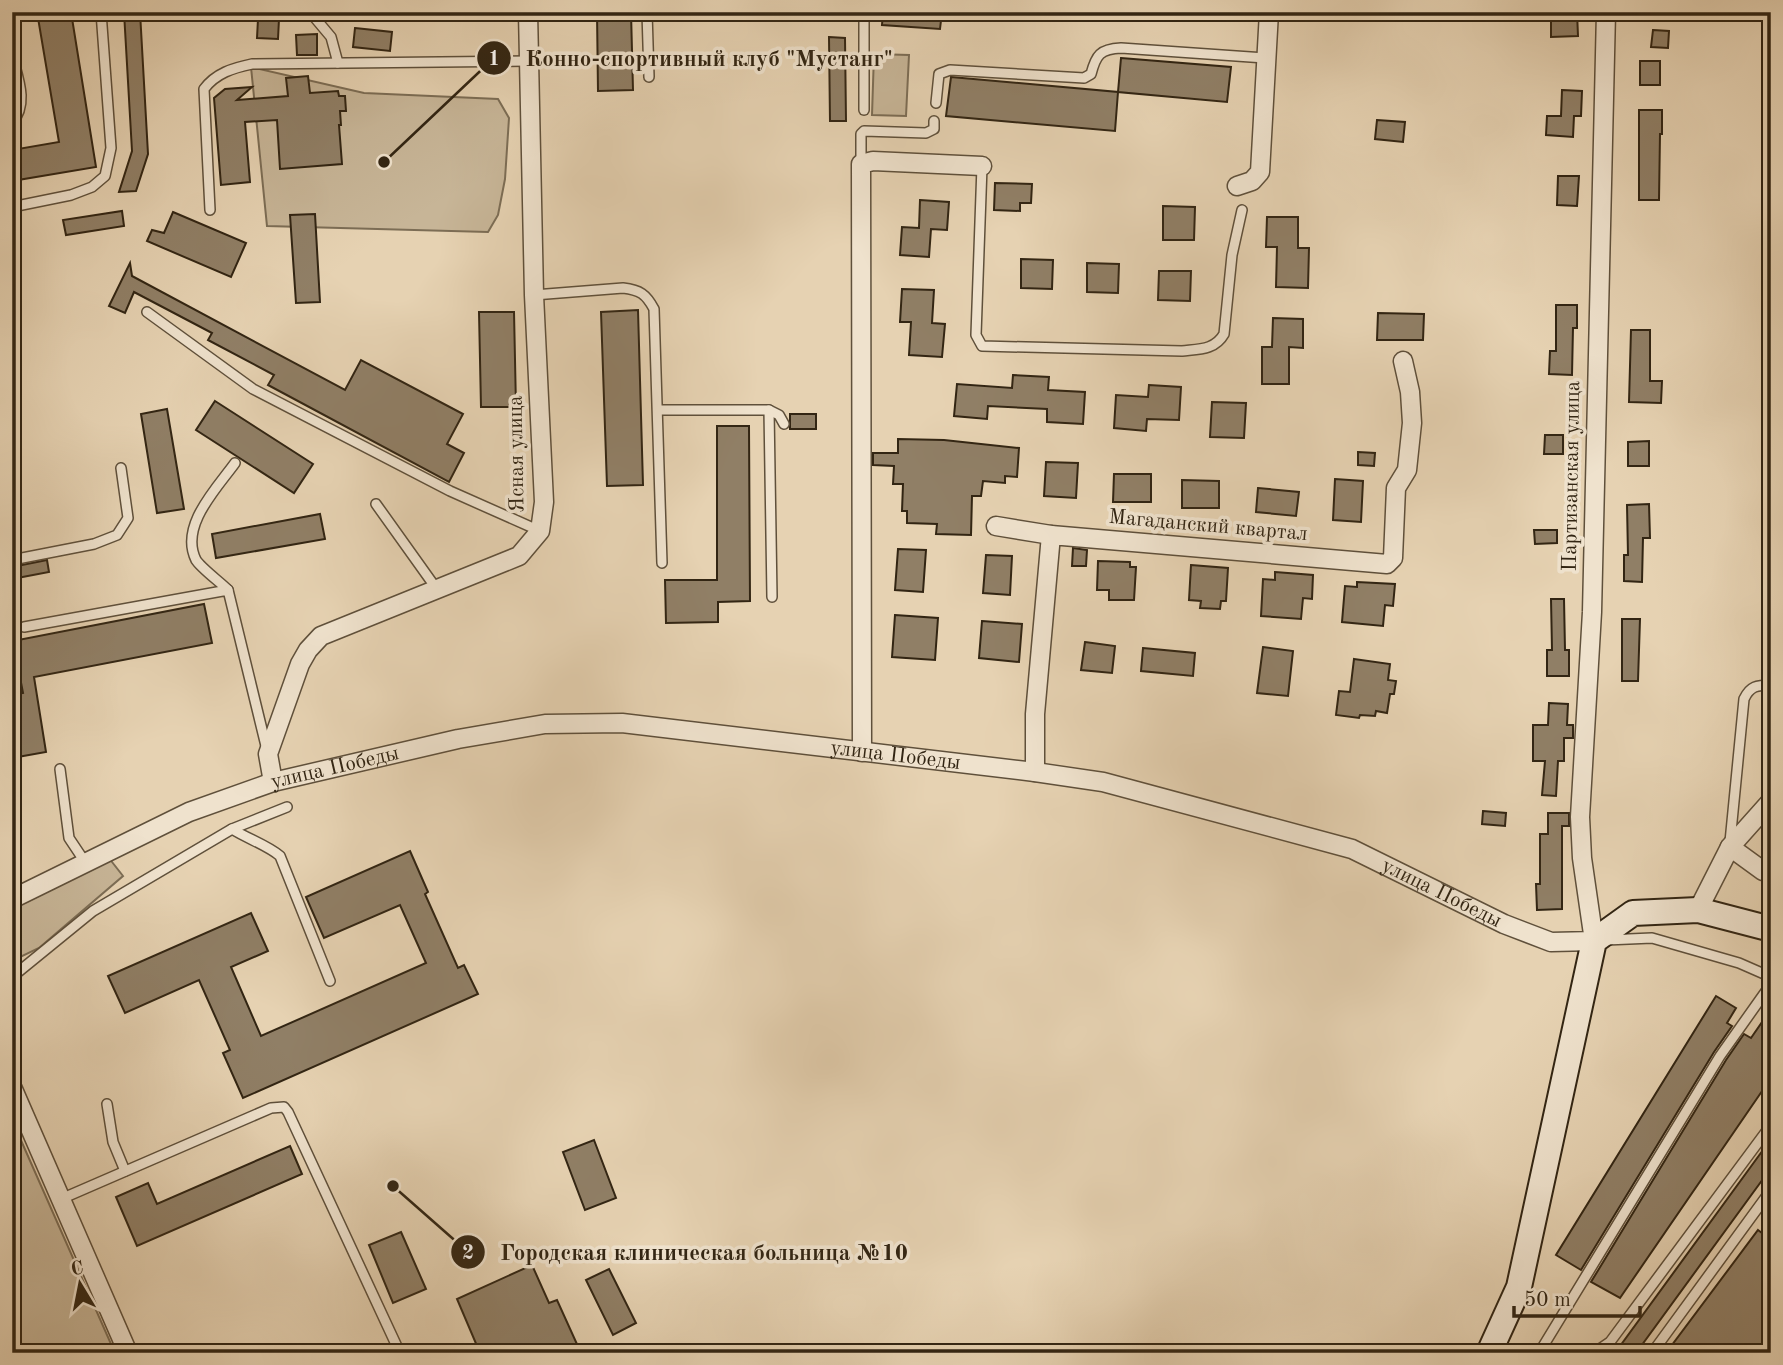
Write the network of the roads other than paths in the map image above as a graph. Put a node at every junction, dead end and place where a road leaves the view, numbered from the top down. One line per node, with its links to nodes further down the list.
1 (101, 12): 22 (lane)
2 (310, 12): 13 (lane)
3 (528, 12): 12 (street, Ясная улица)
4 (647, 12): 14 (lane)
5 (864, 12): 16 (lane)
6 (1162, 12): 7 (lane)
7 (1176, 12)
8 (1269, 12): 11 (street)
9 (1606, 12): 58 (street, Партизанская улица)
10 (12, 55): 18 (lane)
11 (1265, 58): 15 (lane); 21 (street)
12 (528, 61): 13 (lane); 25 (street, Ясная улица)
13 (338, 63): 23 (lane)
14 (649, 77)
15 (936, 103)
16 (864, 110)
17 (934, 121): 19 (lane)
18 (12, 123)
19 (861, 164): 20 (street); 44 (street)
20 (982, 166): 24 (lane)
21 (1237, 186)
22 (12, 207)
23 (210, 210)
24 (1242, 210)
25 (534, 295): 28 (lane); 35 (street, Ясная улица)
26 (147, 312): 35 (lane)
27 (1403, 361): 36 (street, Магаданский квартал)
28 (658, 410): 29 (lane); 38 (lane)
29 (769, 410): 30 (lane); 41 (lane)
30 (784, 424)
31 (234, 463): 40 (lane)
32 (121, 468): 37 (lane)
33 (376, 504): 39 (lane)
34 (996, 526): 36 (street, Магаданский квартал)
35 (540, 531): 39 (street, Ясная улица)
36 (1051, 535): 47 (street)
37 (12, 560)
38 (662, 563)
39 (436, 588): 45 (street, Ясная улица)
40 (228, 590): 42 (lane); 45 (lane)
41 (772, 597)
42 (24, 627)
43 (1771, 685): 52 (lane)
44 (862, 752): 47 (street, улица Победы); 48 (street, улица Победы)
45 (268, 754): 48 (street, Ясная улица)
46 (61, 769): 53 (lane)
47 (1035, 772): 58 (street, улица Победы)
48 (273, 782): 53 (street, улица Победы)
49 (1771, 801): 52 (street)
50 (287, 807): 51 (lane)
51 (232, 829): 59 (lane); 61 (lane)
52 (1730, 847): 54 (street); 56 (street)
53 (85, 862): 55 (street, улица Победы)
54 (1771, 872)
55 (12, 900)
56 (1698, 911): 57 (street); 58 (street)
57 (1771, 929)
58 (1594, 940): 60 (lane); 71 (street)
59 (12, 977)
60 (1771, 977)
61 (330, 981)
62 (1771, 984): 72 (lane)
63 (12, 1087): 68 (street)
64 (107, 1104): 66 (lane)
65 (1771, 1125): 73 (lane)
66 (125, 1171): 68 (lane); 70 (lane)
67 (1771, 1190): 74 (lane)
68 (61, 1199): 69 (street)
69 (128, 1353)
70 (400, 1353)
71 (1489, 1353)
72 (1539, 1353)
73 (1594, 1353)
74 (1652, 1353)

